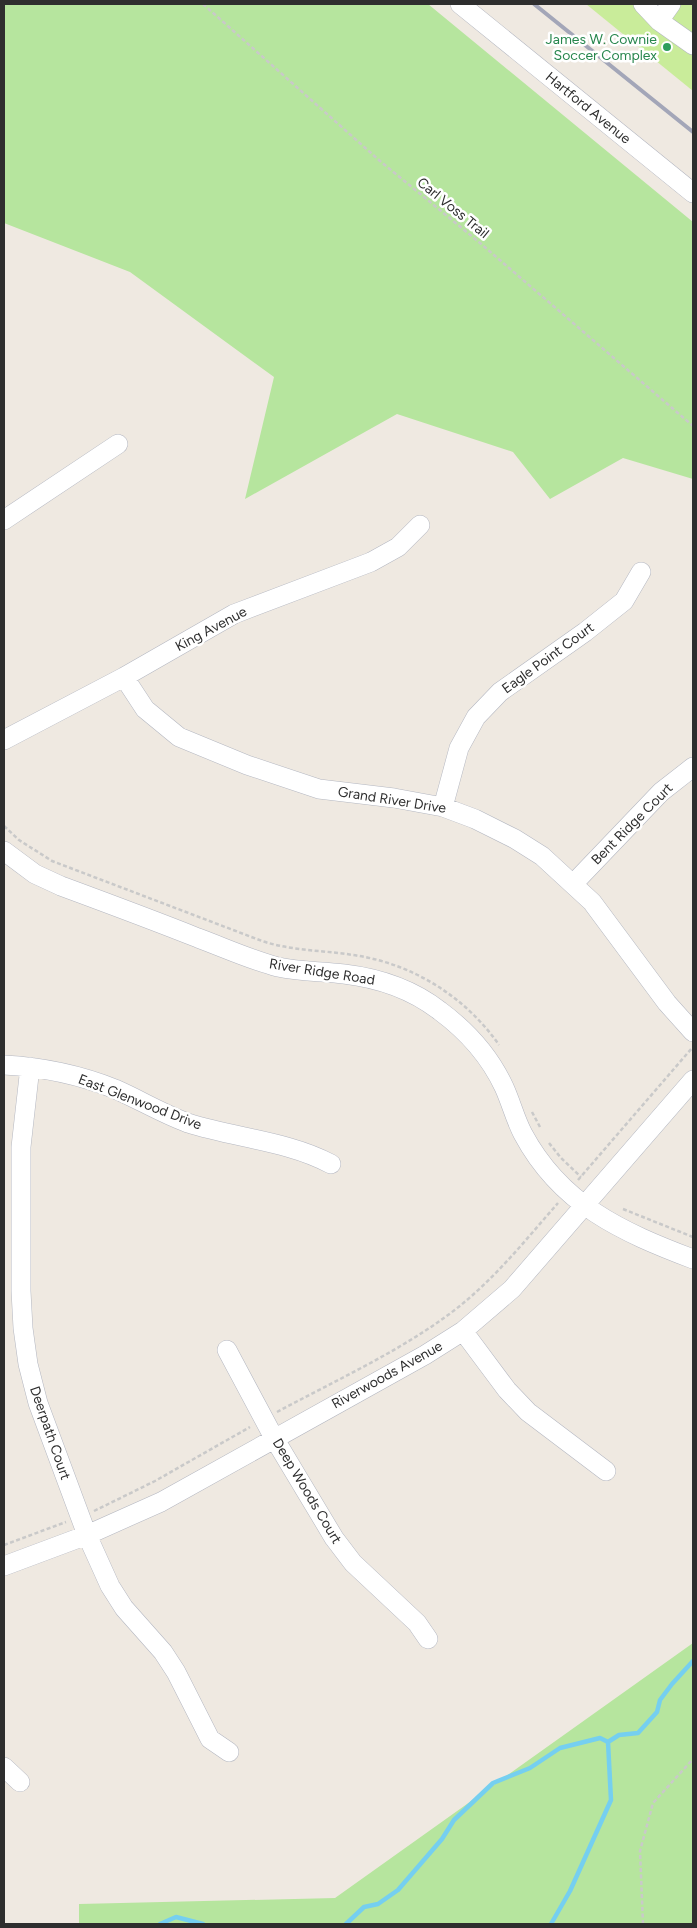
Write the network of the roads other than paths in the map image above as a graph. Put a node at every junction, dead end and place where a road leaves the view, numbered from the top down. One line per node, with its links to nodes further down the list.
1 (460, 4): 6 (street, Hartford Avenue)
2 (643, 4): 4 (street)
3 (671, 4): 4 (street)
4 (659, 21): 5 (street)
5 (693, 45)
6 (693, 193)
7 (118, 444): 8 (street)
8 (4, 520)
9 (420, 525): 11 (street, King Avenue)
10 (641, 572): 14 (street, Eagle Point Court)
11 (124, 677): 12 (street, King Avenue); 14 (street, Grand River Drive)
12 (4, 740)
13 (693, 767): 16 (street, Bent Ridge Court)
14 (443, 807): 16 (street, Grand River Drive)
15 (4, 851): 22 (street, River Ridge Road)
16 (574, 883): 17 (street, Grand River Drive)
17 (693, 1032)
18 (4, 1065): 19 (street, East Glenwood Drive)
19 (30, 1067): 21 (street, East Glenwood Drive); 28 (street, Deerpath Court)
20 (693, 1080): 22 (street, Riverwoods Avenue)
21 (331, 1164)
22 (583, 1204): 23 (street, River Ridge Road); 24 (street, Riverwoods Avenue)
23 (693, 1259)
24 (462, 1331): 26 (street, Riverwoods Avenue); 27 (street)
25 (227, 1350): 26 (street, Deep Woods Court)
26 (274, 1438): 28 (street, Riverwoods Avenue); 30 (street, Deep Woods Court)
27 (606, 1471)
28 (87, 1536): 29 (street, Riverwoods Avenue); 31 (street, Deerpath Court)
29 (4, 1566)
30 (428, 1639)
31 (229, 1752)
32 (4, 1767): 33 (street)
33 (20, 1782)

